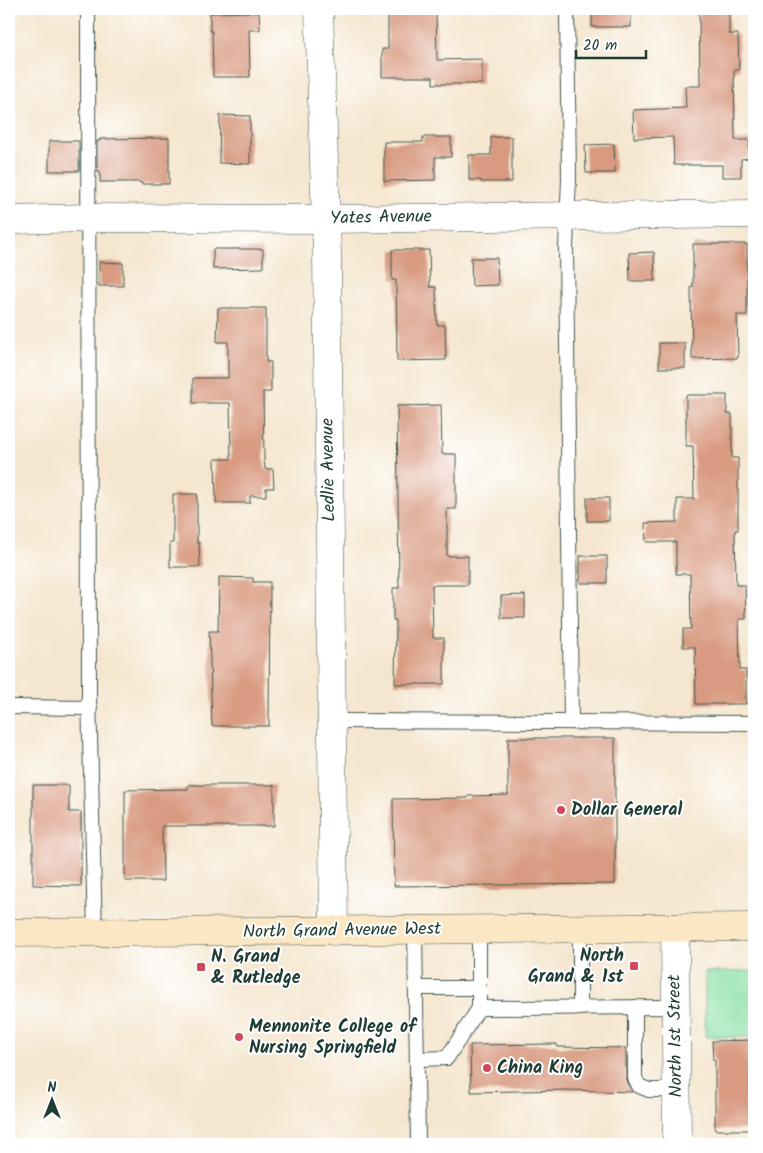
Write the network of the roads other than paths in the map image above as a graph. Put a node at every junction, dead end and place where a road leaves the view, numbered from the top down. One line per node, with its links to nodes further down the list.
1 (88, 9): 6 (lane)
2 (319, 9): 7 (street, Ledlie Avenue)
3 (567, 9): 5 (lane)
4 (754, 214): 5 (street, Yates Avenue)
5 (568, 215): 7 (street, Yates Avenue); 12 (lane)
6 (89, 218): 7 (street, Yates Avenue); 8 (street, Yates Avenue); 10 (lane)
7 (326, 219): 11 (street, Ledlie Avenue)
8 (9, 220)
9 (9, 707): 10 (lane)
10 (90, 708): 21 (lane)
11 (332, 721): 12 (lane); 19 (street, Ledlie Avenue)
12 (571, 722): 13 (lane)
13 (754, 723)
14 (754, 927): 15 (main road, North Grand Avenue West)
15 (675, 928): 16 (main road, North Grand Avenue West); 25 (street, North 1st Street)
16 (580, 929): 18 (main road, North Grand Avenue West); 27 (lane)
17 (415, 930): 18 (main road, North Grand Avenue West); 19 (main road, North Grand Avenue West); 22 (lane)
18 (479, 930): 23 (lane)
19 (334, 931): 21 (main road, North Grand Avenue West)
20 (9, 933): 21 (main road, North Grand Avenue West)
21 (95, 933)
22 (416, 988): 23 (lane); 28 (lane)
23 (479, 988): 26 (lane)
24 (635, 1007): 25 (lane); 27 (lane); 29 (lane)
25 (675, 1007): 29 (street, North 1st Street)
26 (479, 1008): 27 (lane); 28 (lane)
27 (580, 1008)
28 (417, 1059): 30 (lane)
29 (676, 1090): 31 (street, North 1st Street)
30 (418, 1144)
31 (677, 1144)

